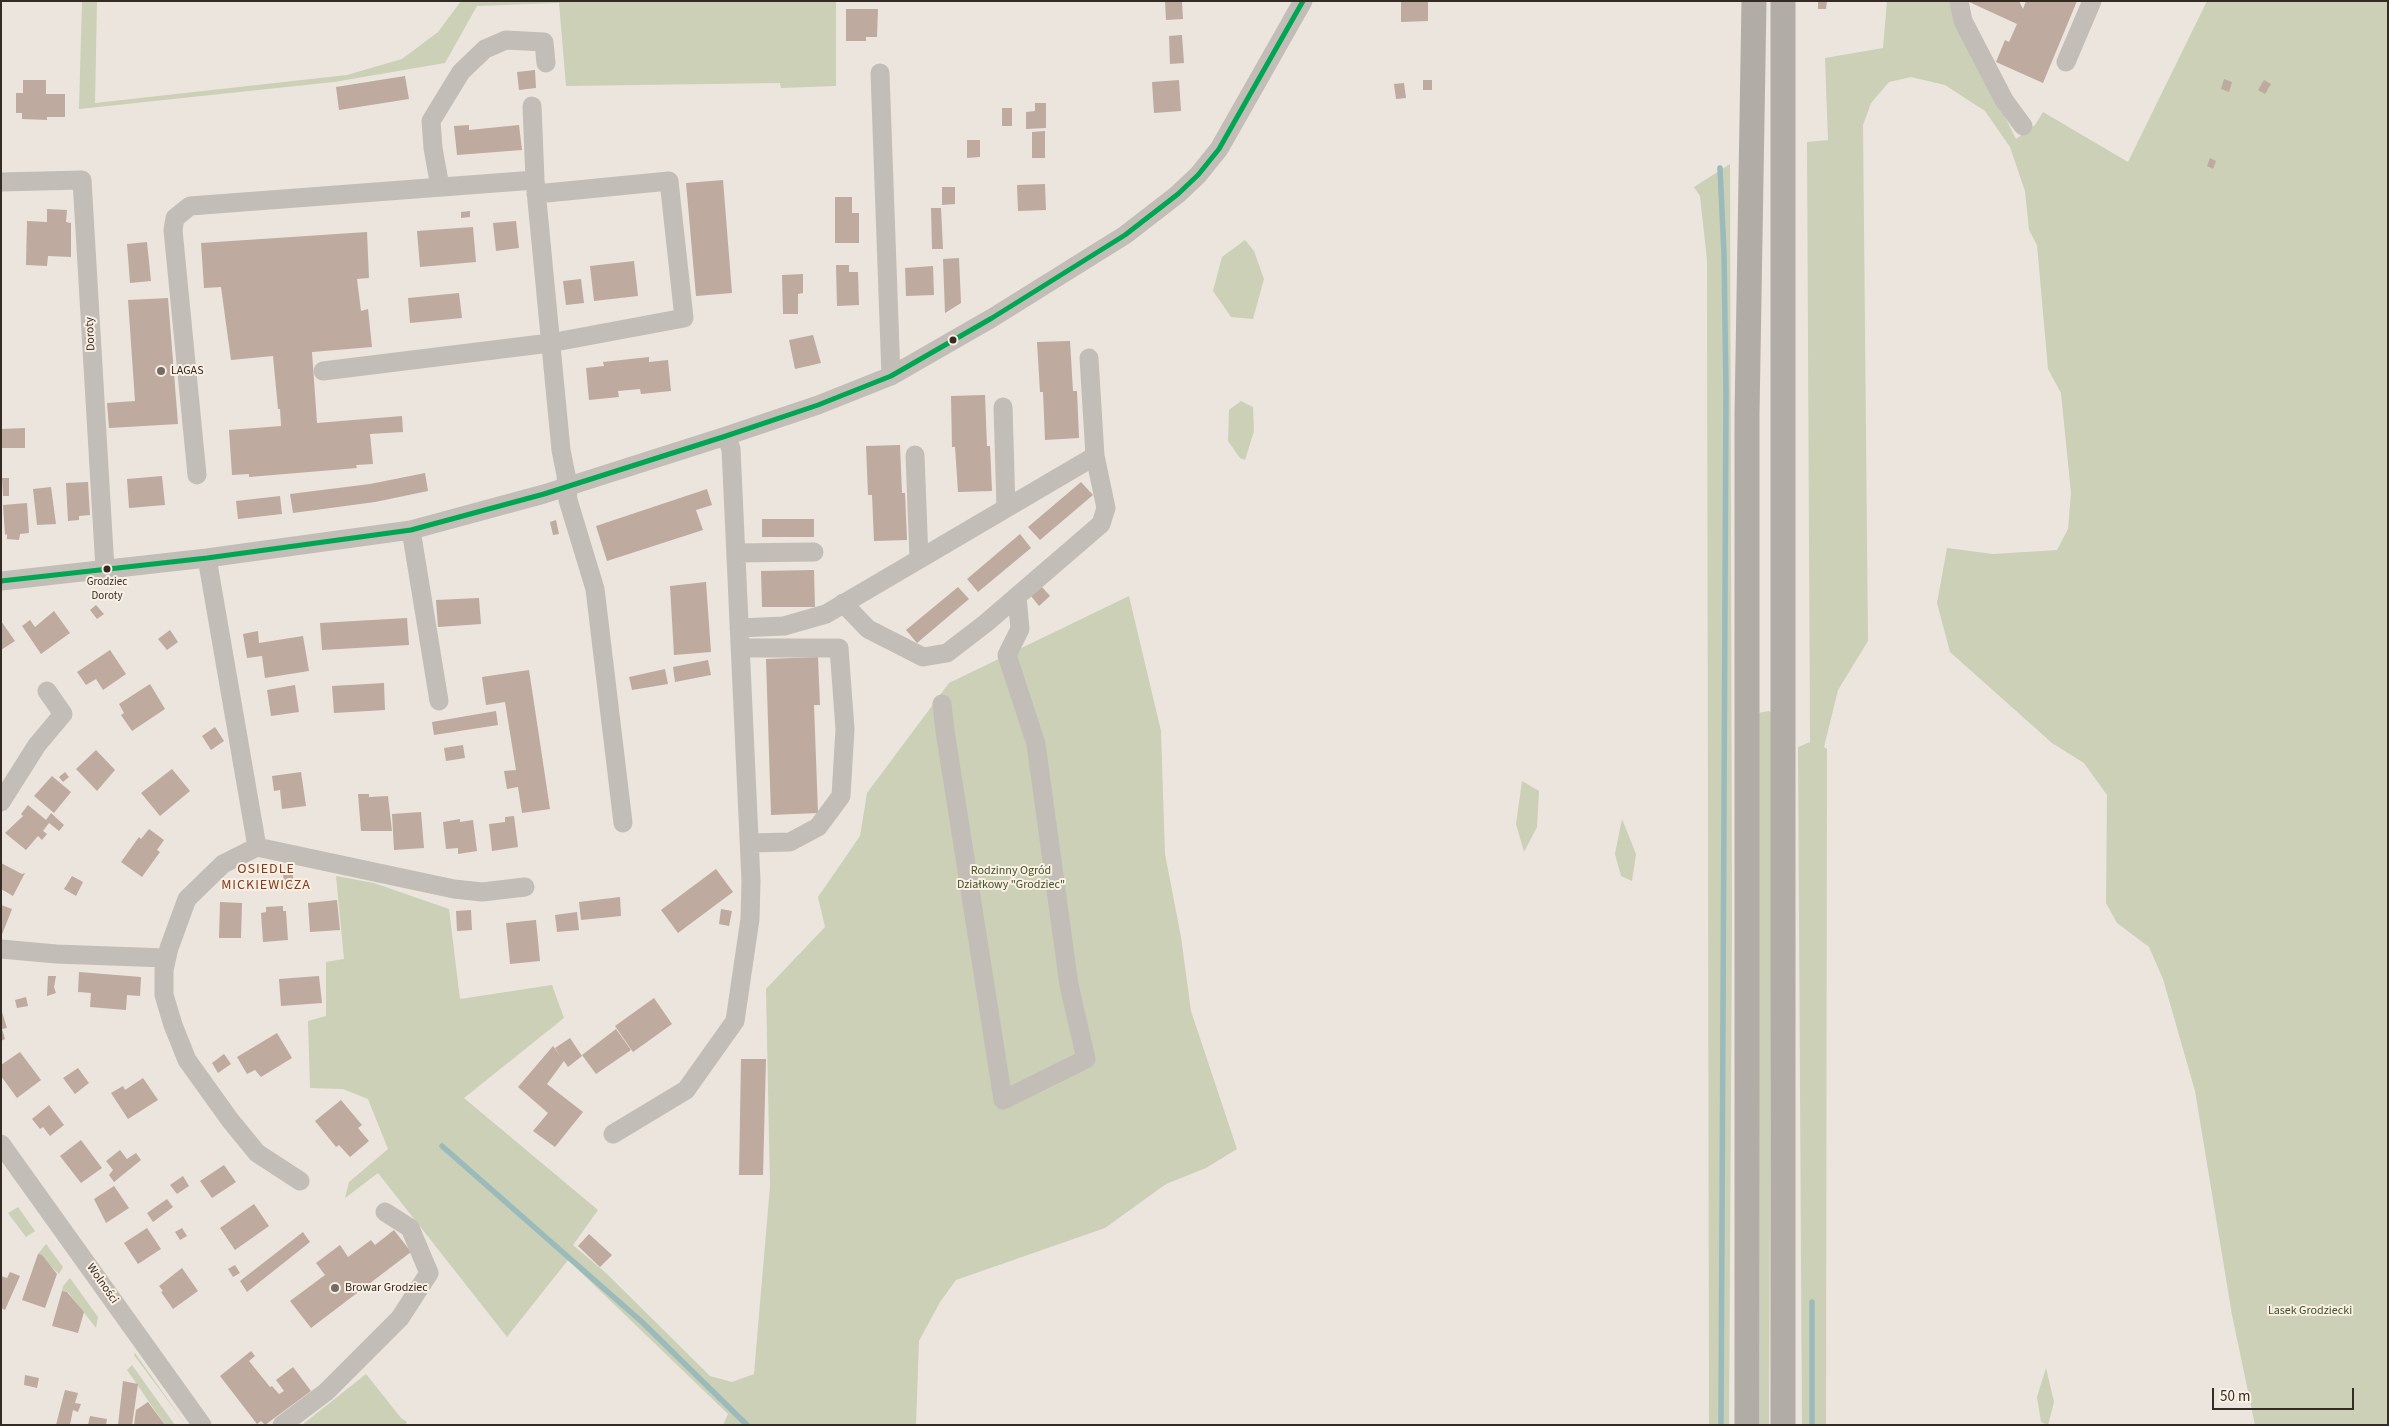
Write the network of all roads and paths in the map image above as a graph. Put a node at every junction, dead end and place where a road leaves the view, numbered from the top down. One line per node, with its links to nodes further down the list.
1 (1303, 1): 17 (street)
2 (1754, 1): 52 (main road)
3 (1783, 1): 53 (main road)
4 (1959, 1): 10 (street)
5 (2092, 1): 6 (street)
6 (2066, 62)
7 (546, 63): 12 (street)
8 (880, 73): 17 (street)
9 (532, 106): 13 (street)
10 (2023, 126)
11 (1, 182): 30 (street, Doroty)
12 (440, 187): 13 (street); 22 (street)
13 (536, 187): 14 (street); 14 (street)
14 (550, 343): 16 (street); 23 (street)
15 (1089, 358): 21 (street)
16 (323, 371)
17 (891, 376): 19 (street)
18 (1004, 407): 24 (street)
19 (726, 436): 23 (street); 27 (street)
20 (915, 455): 29 (street)
21 (1096, 456): 24 (street); 32 (street)
22 (197, 474)
23 (567, 487): 25 (street); 40 (street)
24 (1006, 508): 29 (street)
25 (411, 530): 28 (street); 37 (street)
26 (814, 552): 27 (street)
27 (736, 553): 34 (street)
28 (207, 558): 30 (street); 42 (street)
29 (919, 558): 33 (street)
30 (105, 569): 31 (street)
31 (1, 581)
32 (1017, 597): 33 (street); 38 (street)
33 (843, 603): 34 (street)
34 (739, 628): 35 (street)
35 (740, 648): 41 (street); 41 (street)
36 (46, 691): 39 (street)
37 (440, 701)
38 (942, 704)
39 (1, 802)
40 (622, 823)
41 (750, 843): 46 (street)
42 (258, 847): 43 (street); 45 (street)
43 (525, 886)
44 (1, 949): 45 (street)
45 (166, 958): 48 (street)
46 (613, 1134)
47 (1, 1144): 50 (street, Wolności)
48 (300, 1181)
49 (385, 1212): 51 (street)
50 (202, 1425)
51 (282, 1425)
52 (1747, 1425)
53 (1783, 1425)

